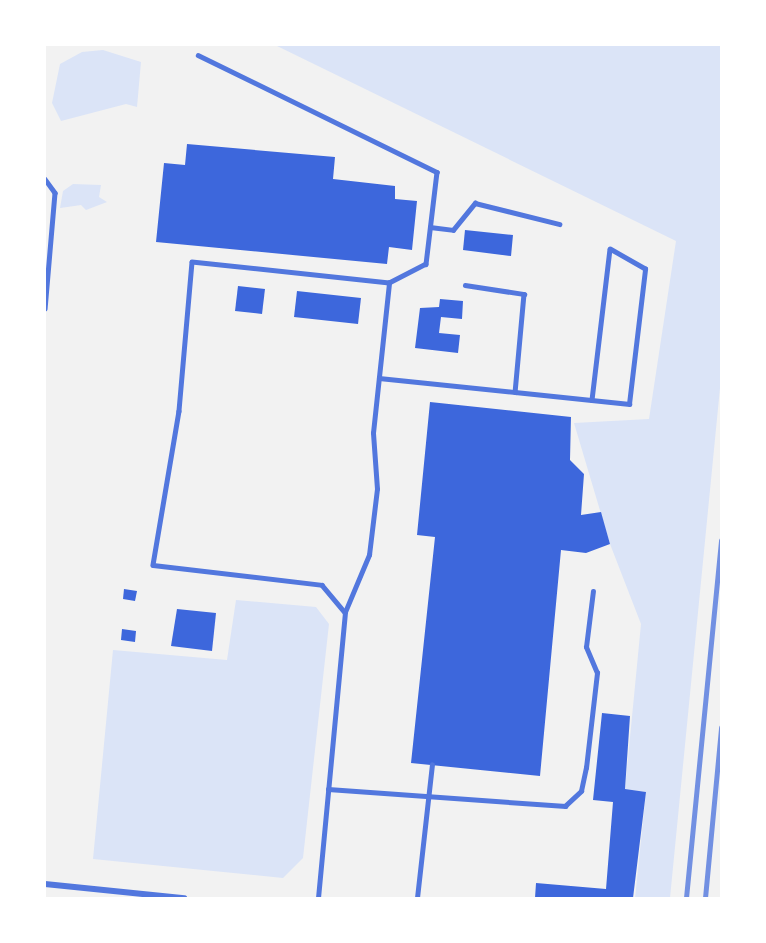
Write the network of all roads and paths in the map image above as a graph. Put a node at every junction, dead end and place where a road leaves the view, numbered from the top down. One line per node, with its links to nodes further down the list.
1 (198, 55): 4 (lane)
2 (45, 179): 7 (lane)
3 (559, 224): 4 (lane)
4 (430, 227): 5 (lane)
5 (389, 283): 8 (lane); 12 (lane)
6 (465, 285): 9 (lane)
7 (45, 309)
8 (379, 378): 9 (lane); 12 (lane)
9 (515, 392): 10 (lane)
10 (592, 400): 10 (lane)
11 (593, 591): 14 (lane)
12 (345, 612): 14 (lane)
13 (432, 765): 18 (lane)
14 (328, 789): 17 (lane)
15 (45, 885): 16 (street)
16 (184, 898)
17 (318, 898)
18 (417, 898)

